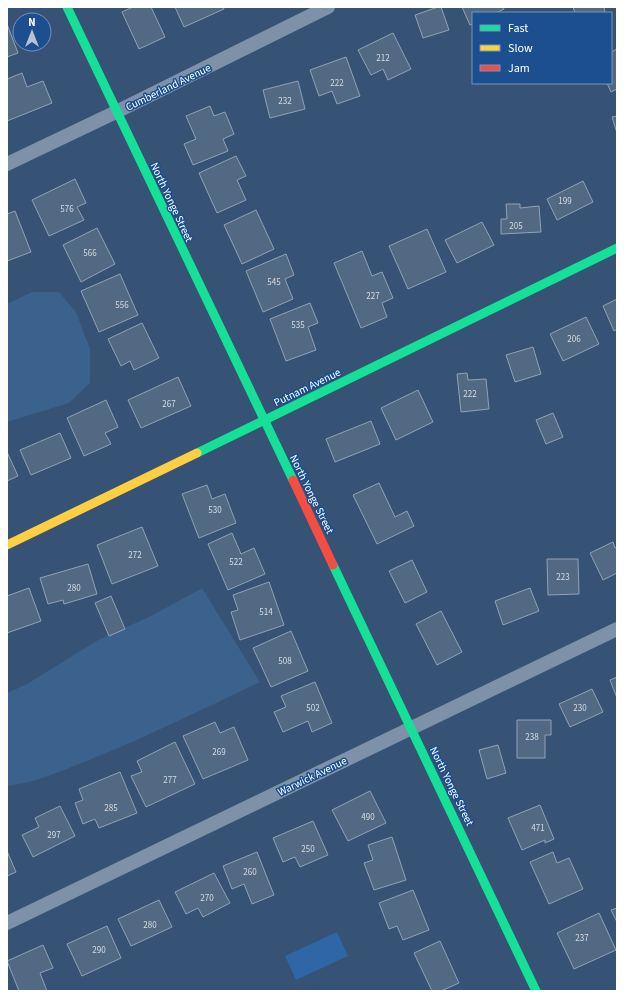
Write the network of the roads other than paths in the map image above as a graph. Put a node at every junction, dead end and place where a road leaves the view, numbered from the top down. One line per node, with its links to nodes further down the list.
1 (67, 7): 3 (street, North Yonge Street)
2 (328, 7): 3 (street, Cumberland Avenue)
3 (116, 112): 4 (street, Cumberland Avenue); 6 (street, North Yonge Street)
4 (7, 164)
5 (617, 248): 6 (street, Putnam Avenue)
6 (264, 421): 7 (street, Putnam Avenue); 9 (street, North Yonge Street)
7 (7, 545)
8 (617, 629): 9 (street, Warwick Avenue)
9 (411, 728): 10 (street, Warwick Avenue); 11 (street, North Yonge Street)
10 (7, 923)
11 (536, 991)

